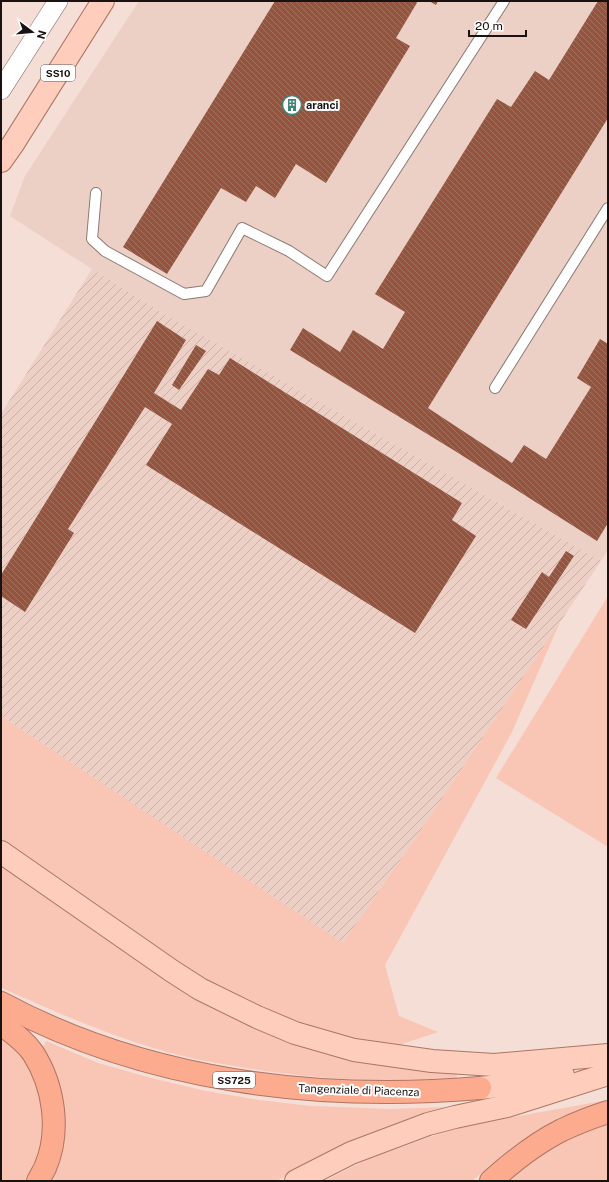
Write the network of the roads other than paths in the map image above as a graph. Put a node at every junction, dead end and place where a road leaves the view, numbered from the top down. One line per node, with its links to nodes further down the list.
1 (58, 1): 4 (street)
2 (103, 1): 5 (main road, SS10)
3 (504, 1): 7 (lane)
4 (1, 90)
5 (7, 153): 6 (main road, SS10)
6 (1, 168)
7 (96, 193)
8 (608, 208): 9 (lane)
9 (495, 388)
10 (1, 852): 13 (main road)
11 (1, 1003): 16 (highway, Tangenziale di Piacenza / SS725)
12 (1, 1024): 18 (highway)
13 (608, 1055)
14 (608, 1066): 16 (main road, Tangenziale di Piacenza / SS725)
15 (608, 1074): 19 (main road)
16 (480, 1088)
17 (608, 1112): 20 (highway)
18 (38, 1181)
19 (296, 1181)
20 (491, 1181)

